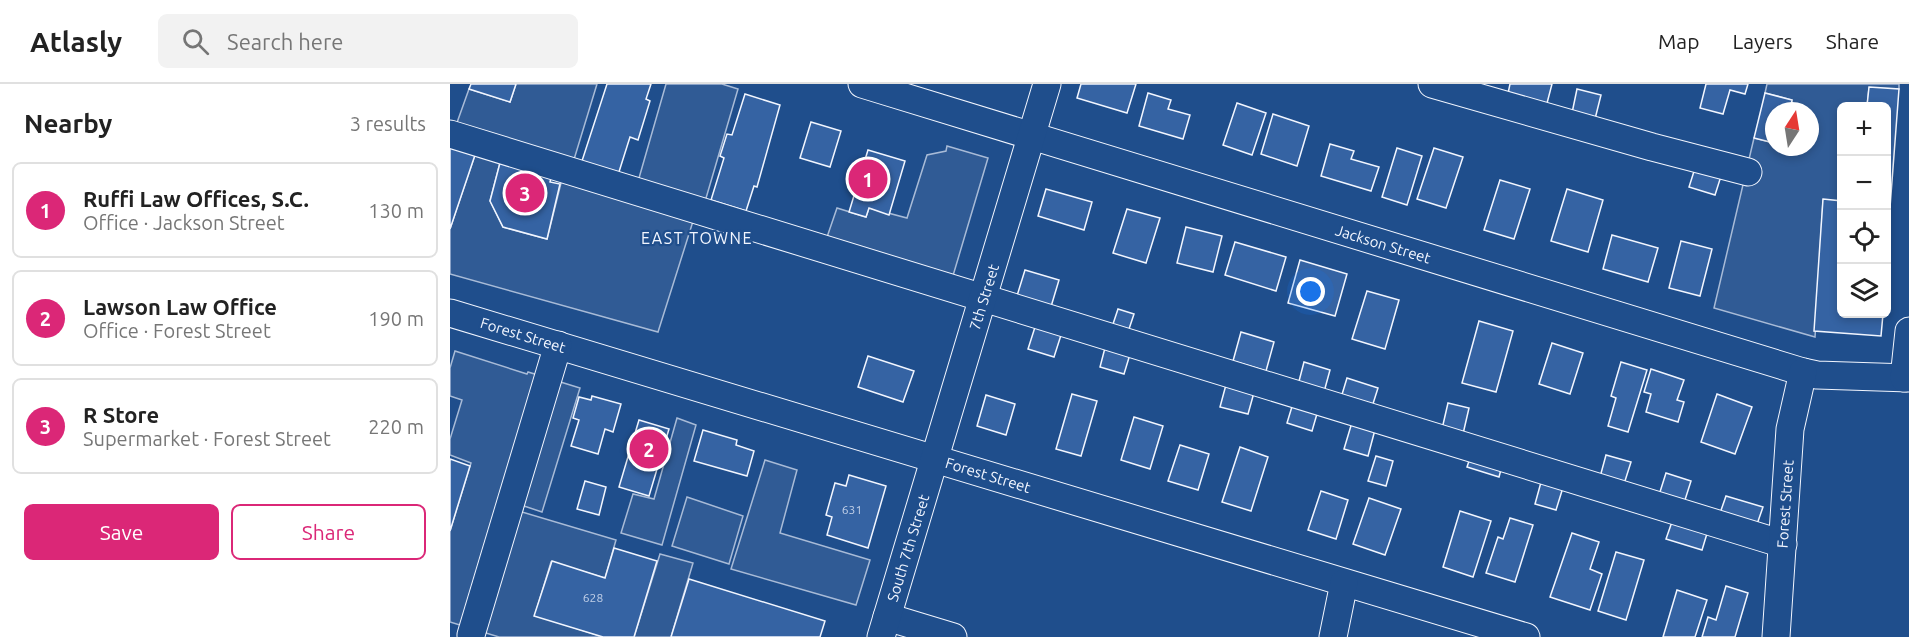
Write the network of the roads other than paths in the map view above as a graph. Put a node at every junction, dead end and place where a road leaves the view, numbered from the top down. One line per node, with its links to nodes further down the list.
1 (862, 84): 5 (street, Jackson Street)
2 (1047, 84): 5 (street, 7th Street)
3 (1444, 86): 6 (street)
4 (450, 134): 7 (street)
5 (1031, 136): 7 (street, 7th Street); 11 (street, Jackson Street)
6 (1748, 172)
7 (984, 298): 13 (street, 7th Street); 14 (street)
8 (450, 313): 10 (street, Forest Street)
9 (1909, 332): 12 (street)
10 (558, 345): 13 (street, Forest Street); 17 (street)
11 (1803, 372): 12 (street, Jackson Street); 14 (street, Forest Street)
12 (1906, 378)
13 (935, 459): 15 (street, Forest Street); 16 (street, South 7th Street)
14 (1783, 544): 21 (street, Forest Street)
15 (1344, 583): 19 (street); 20 (street, Forest Street)
16 (884, 627): 18 (street)
17 (466, 634)
18 (953, 637)
19 (1333, 637)
20 (1526, 637)
21 (1776, 637)

